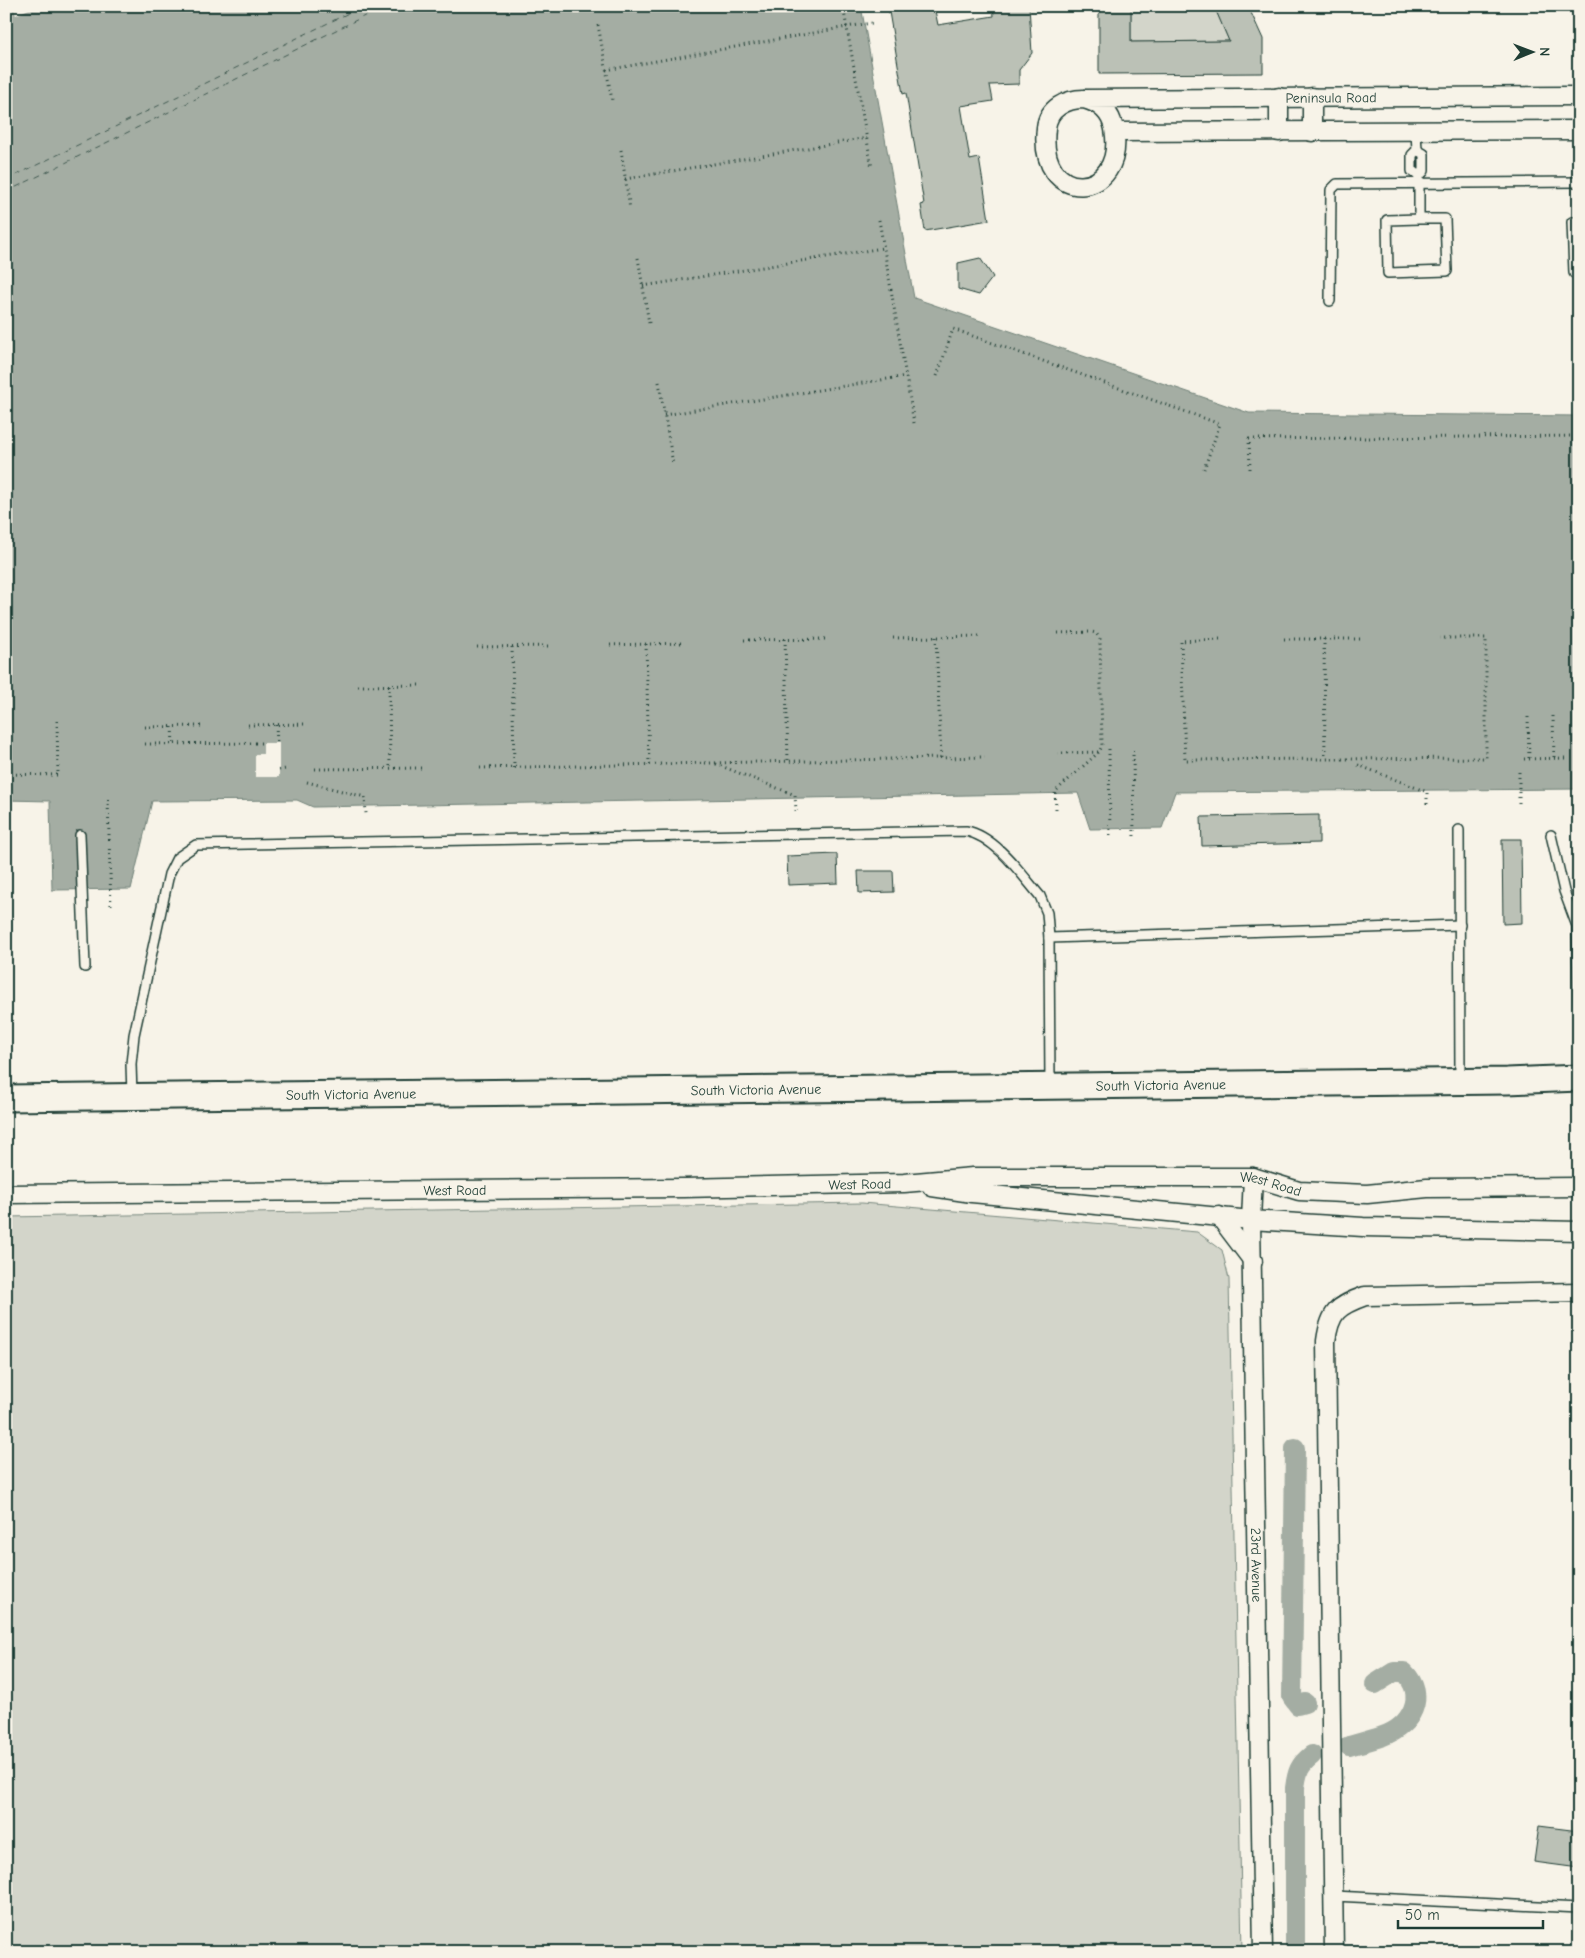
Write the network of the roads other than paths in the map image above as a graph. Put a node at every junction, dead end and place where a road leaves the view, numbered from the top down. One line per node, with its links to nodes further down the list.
1 (1579, 96): 3 (street, Peninsula Road)
2 (1279, 97): 3 (street, Peninsula Road); 4 (street, Peninsula Road); 7 (street)
3 (1312, 97): 8 (street)
4 (1084, 99): 6 (street, Peninsula Road); 6 (street, Peninsula Road)
5 (1579, 130): 9 (street)
6 (1115, 132): 7 (street)
7 (1279, 132): 8 (street)
8 (1312, 132): 9 (street)
9 (1416, 132): 10 (lane)
10 (1419, 180): 11 (lane); 12 (lane); 15 (lane)
11 (1579, 182)
12 (1419, 219): 12 (lane)
13 (1579, 222): 14 (lane)
14 (1579, 273)
15 (1330, 301)
16 (1459, 830): 19 (lane)
17 (80, 834): 21 (lane)
18 (1551, 835): 22 (lane)
19 (1460, 925): 20 (lane); 24 (lane)
20 (1049, 938): 26 (lane); 28 (lane)
21 (85, 967)
22 (1579, 1004)
23 (1579, 1078): 25 (street, South Victoria Avenue)
24 (1460, 1081): 25 (street, South Victoria Avenue); 26 (street, South Victoria Avenue)
25 (1507, 1081): 27 (street, South Victoria Avenue)
26 (1050, 1087): 28 (street, South Victoria Avenue)
27 (1579, 1094)
28 (132, 1097): 29 (street, South Victoria Avenue)
29 (6, 1098)
30 (1253, 1177): 31 (street, West Road); 32 (street, West Road); 35 (street, 23rd Avenue)
31 (904, 1183): 33 (street, West Road); 34 (street, West Road)
32 (1579, 1187)
33 (6, 1194)
34 (1220, 1216): 35 (street, West Road); 37 (street)
35 (1251, 1220): 36 (street, West Road); 37 (street, 23rd Avenue)
36 (1579, 1231)
37 (1253, 1261): 41 (street, 23rd Avenue)
38 (1579, 1292): 39 (street)
39 (1334, 1896): 40 (lane); 42 (street)
40 (1579, 1908)
41 (1263, 1952)
42 (1334, 1952)

